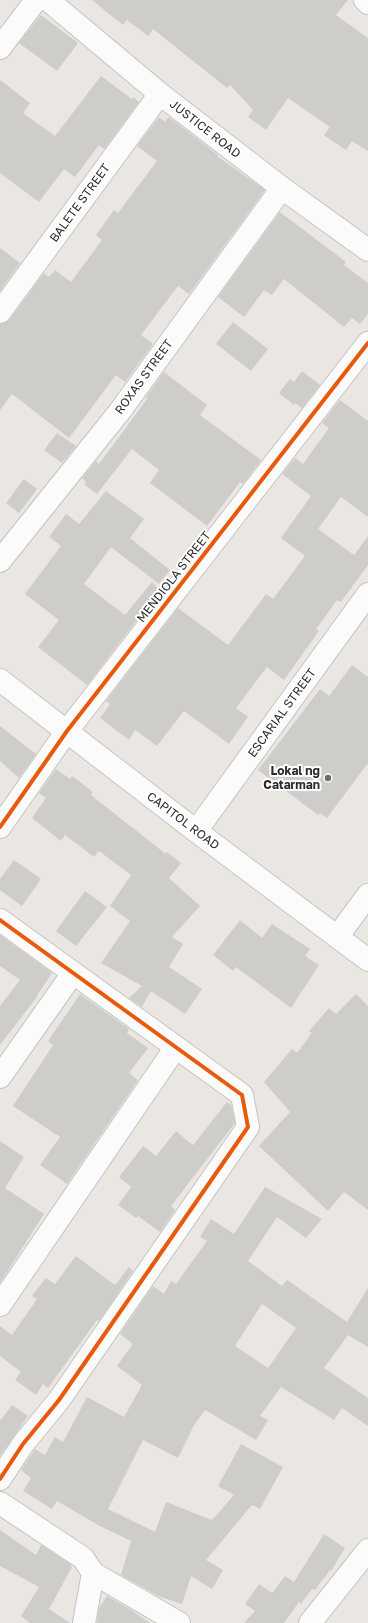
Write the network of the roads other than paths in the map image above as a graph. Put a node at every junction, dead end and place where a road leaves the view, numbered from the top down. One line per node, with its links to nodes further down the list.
1 (36, 0): 5 (street)
2 (48, 0): 6 (street, JUSTICE ROAD)
3 (365, 0): 4 (street)
4 (368, 3)
5 (0, 48)
6 (160, 94): 7 (street, JUSTICE ROAD); 9 (street, BALETE STREET)
7 (282, 188): 8 (street, JUSTICE ROAD); 11 (street, ROXAS STREET)
8 (368, 250)
9 (0, 312)
10 (368, 343): 14 (street, MENDIOLA STREET)
11 (0, 561)
12 (368, 594): 16 (street, ESCARIAL STREET)
13 (0, 680): 14 (street, CAPITOL ROAD)
14 (67, 731): 15 (street, MENDIOLA STREET); 16 (street, CAPITOL ROAD)
15 (0, 827)
16 (196, 831): 19 (street, CAPITOL ROAD)
17 (368, 895): 19 (street)
18 (0, 920): 21 (street)
19 (337, 937): 20 (street, CAPITOL ROAD)
20 (368, 960)
21 (73, 973): 22 (street); 23 (street)
22 (176, 1047): 24 (street); 25 (street)
23 (0, 1077)
24 (0, 1305)
25 (0, 1479)
26 (0, 1503): 28 (street)
27 (368, 1550): 31 (street)
28 (93, 1573): 29 (street); 30 (street)
29 (84, 1623)
30 (179, 1623)
31 (310, 1623)

